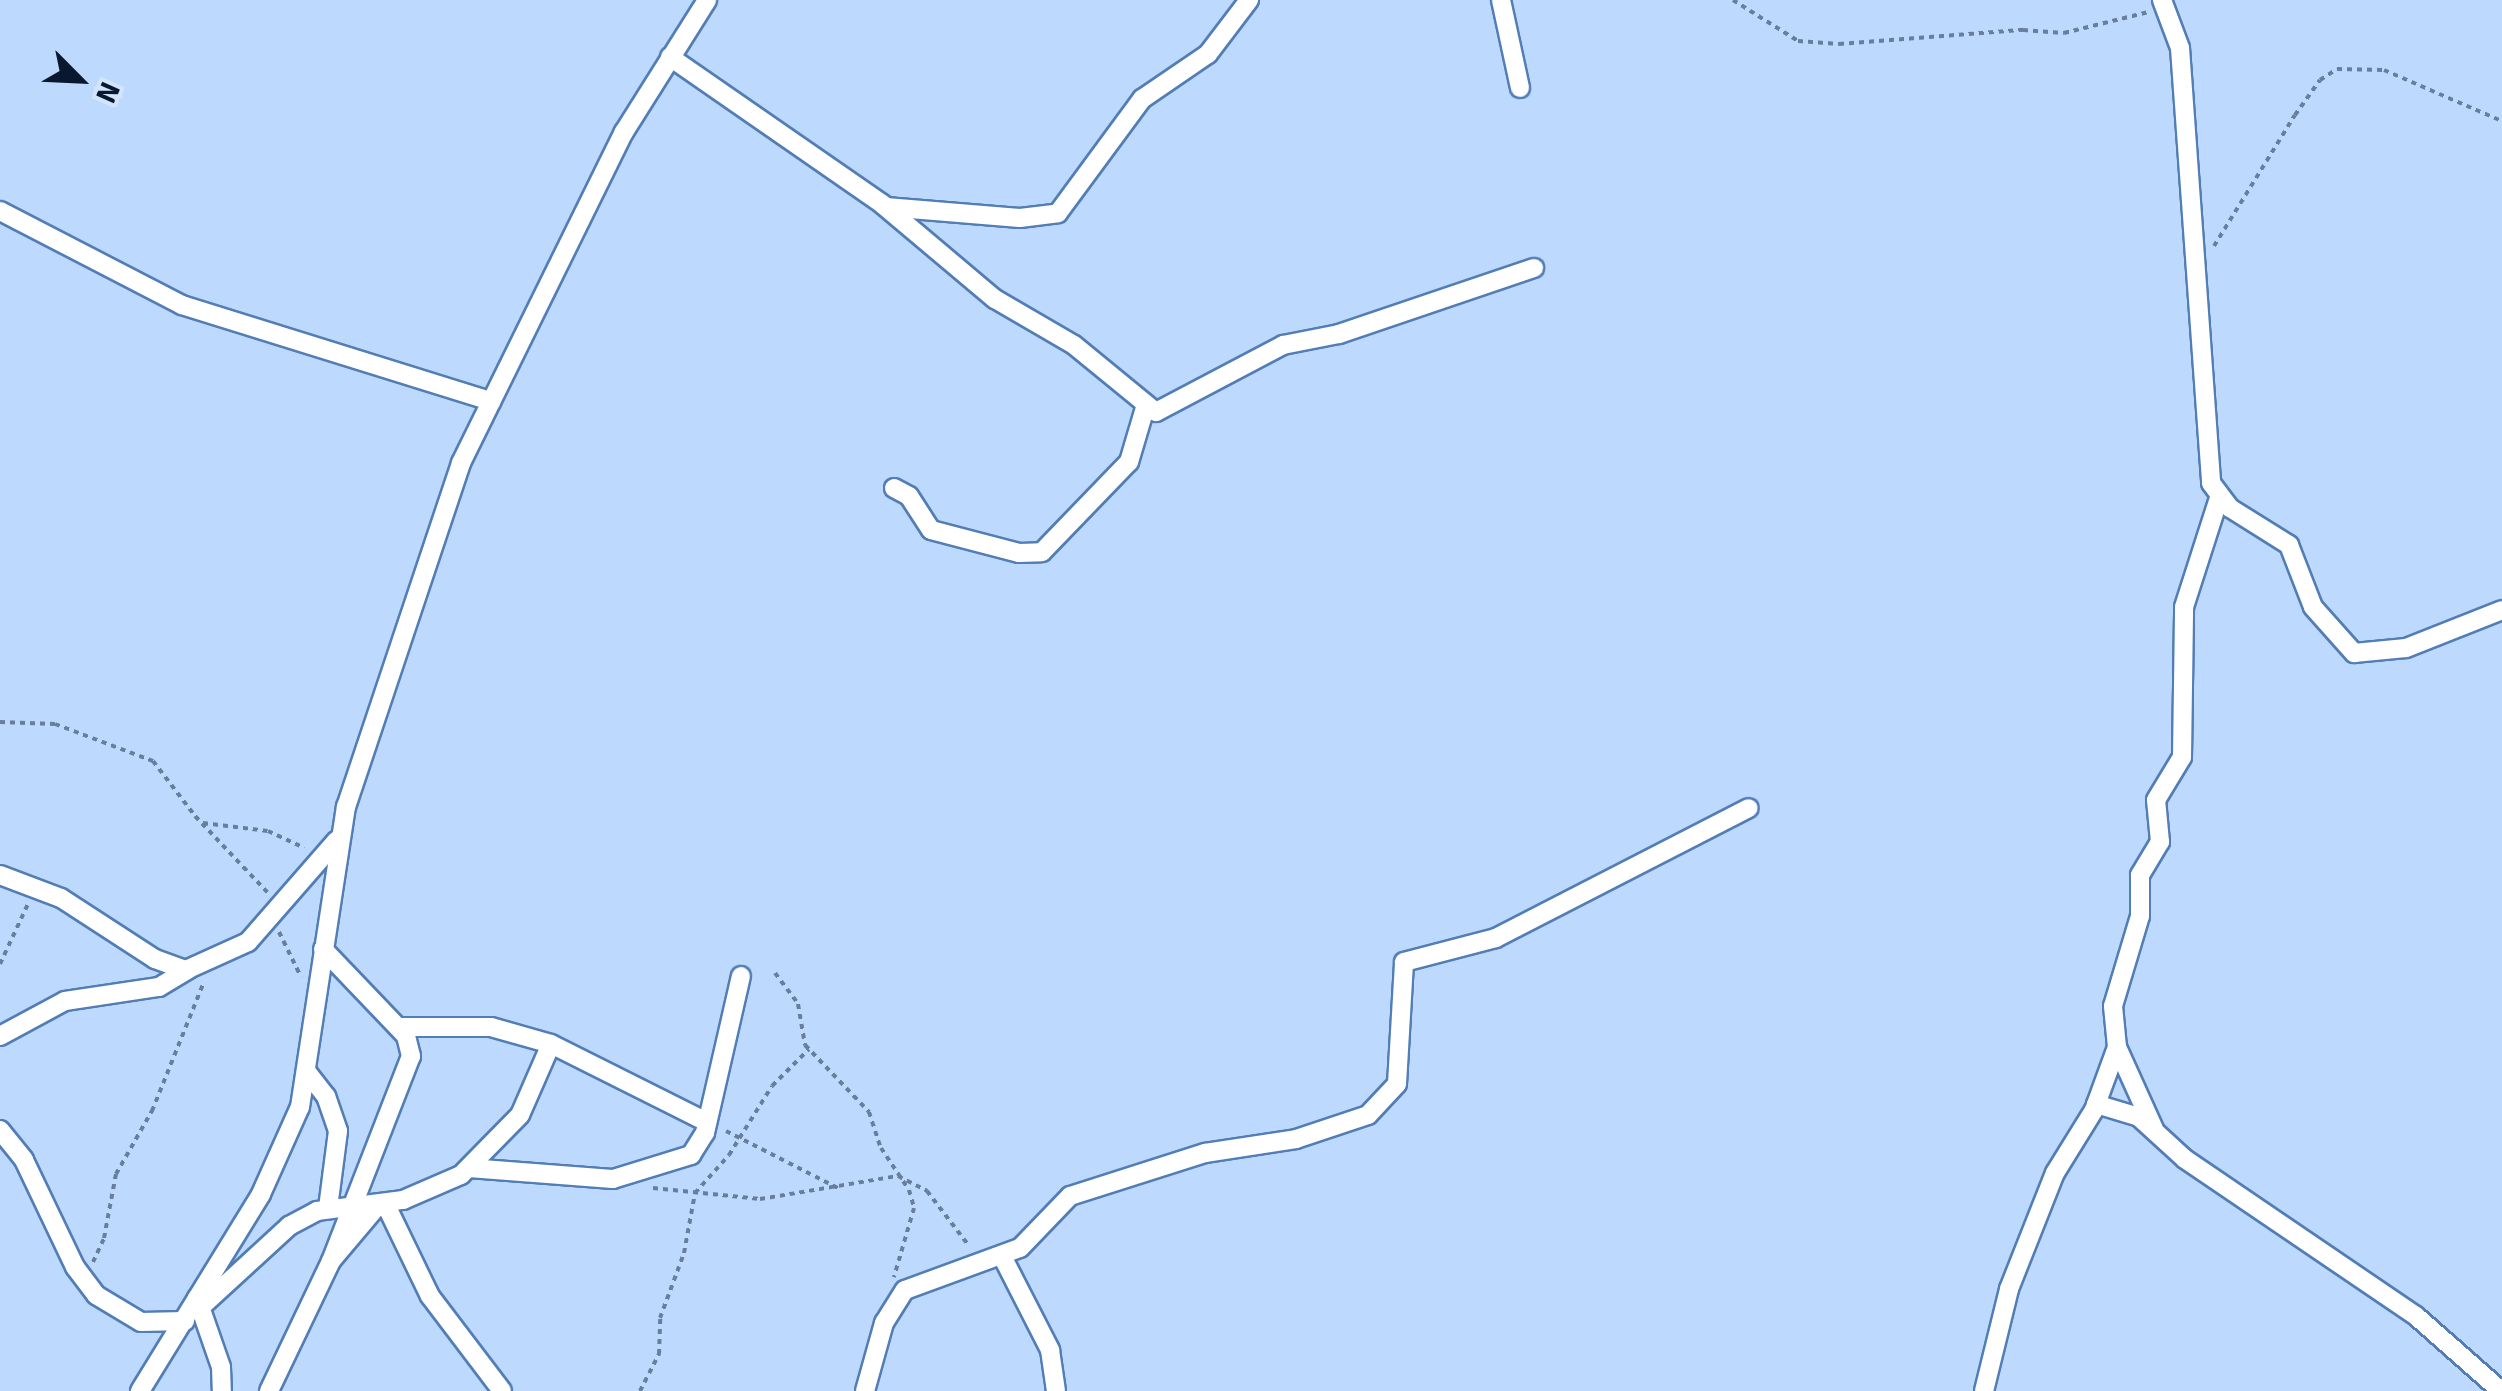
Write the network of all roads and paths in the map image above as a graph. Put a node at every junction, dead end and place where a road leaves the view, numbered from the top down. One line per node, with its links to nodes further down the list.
1 (707, 0): 6 (street)
2 (1249, 0): 9 (street)
3 (1501, 0): 7 (street)
4 (1733, 0): 5 (path)
5 (2162, 4): 11 (street)
6 (670, 57): 9 (street); 13 (street)
7 (1520, 88)
8 (2502, 121): 11 (path)
9 (885, 207): 14 (street)
10 (0, 211): 13 (street)
11 (2199, 267): 16 (street)
12 (1534, 268): 14 (street)
13 (491, 401): 21 (street)
14 (1145, 408): 15 (street)
15 (894, 488)
16 (2219, 498): 17 (street); 36 (street)
17 (2502, 610)
18 (0, 722): 20 (path)
19 (1749, 808): 54 (street)
20 (203, 823): 22 (path); 25 (path)
21 (340, 836): 22 (street); 26 (street)
22 (320, 859): 25 (street)
23 (0, 875): 24 (street)
24 (37, 886): 28 (path); 29 (street)
25 (276, 913): 27 (street); 32 (path)
26 (324, 949): 32 (street); 33 (street)
27 (211, 961): 29 (street); 57 (path)
28 (0, 964)
29 (189, 969): 34 (street)
30 (775, 973): 37 (path)
31 (741, 976): 40 (street)
32 (316, 1009): 38 (street)
33 (398, 1027): 35 (street); 52 (street)
34 (0, 1036)
35 (552, 1044): 40 (street); 44 (street)
36 (2117, 1047): 39 (street); 41 (street)
37 (809, 1049): 43 (path); 45 (path)
38 (307, 1072): 53 (street); 59 (street)
39 (2096, 1104): 41 (street); 68 (street)
40 (707, 1122): 43 (path); 44 (street)
41 (2154, 1129): 69 (street)
42 (0, 1130): 57 (street)
43 (738, 1138): 48 (path); 49 (path)
44 (469, 1168): 51 (street)
45 (902, 1176): 46 (path); 48 (path); 50 (path)
46 (920, 1185): 50 (path); 56 (path)
47 (651, 1188): 49 (path)
48 (838, 1188): 49 (path)
49 (694, 1193): 65 (path)
50 (911, 1198): 58 (path)
51 (383, 1203): 52 (street); 55 (street); 64 (street)
52 (352, 1205): 53 (street); 55 (street)
53 (328, 1208): 59 (street)
54 (1002, 1256): 56 (street); 67 (street)
55 (331, 1260): 63 (street)
56 (980, 1262): 58 (street)
57 (84, 1280): 60 (street)
58 (898, 1296): 66 (street)
59 (199, 1302): 60 (street); 62 (street)
60 (185, 1321): 61 (street)
61 (140, 1391)
62 (222, 1391)
63 (269, 1391)
64 (502, 1391)
65 (640, 1391)
66 (865, 1391)
67 (1056, 1391)
68 (1984, 1391)
69 (2501, 1391)

